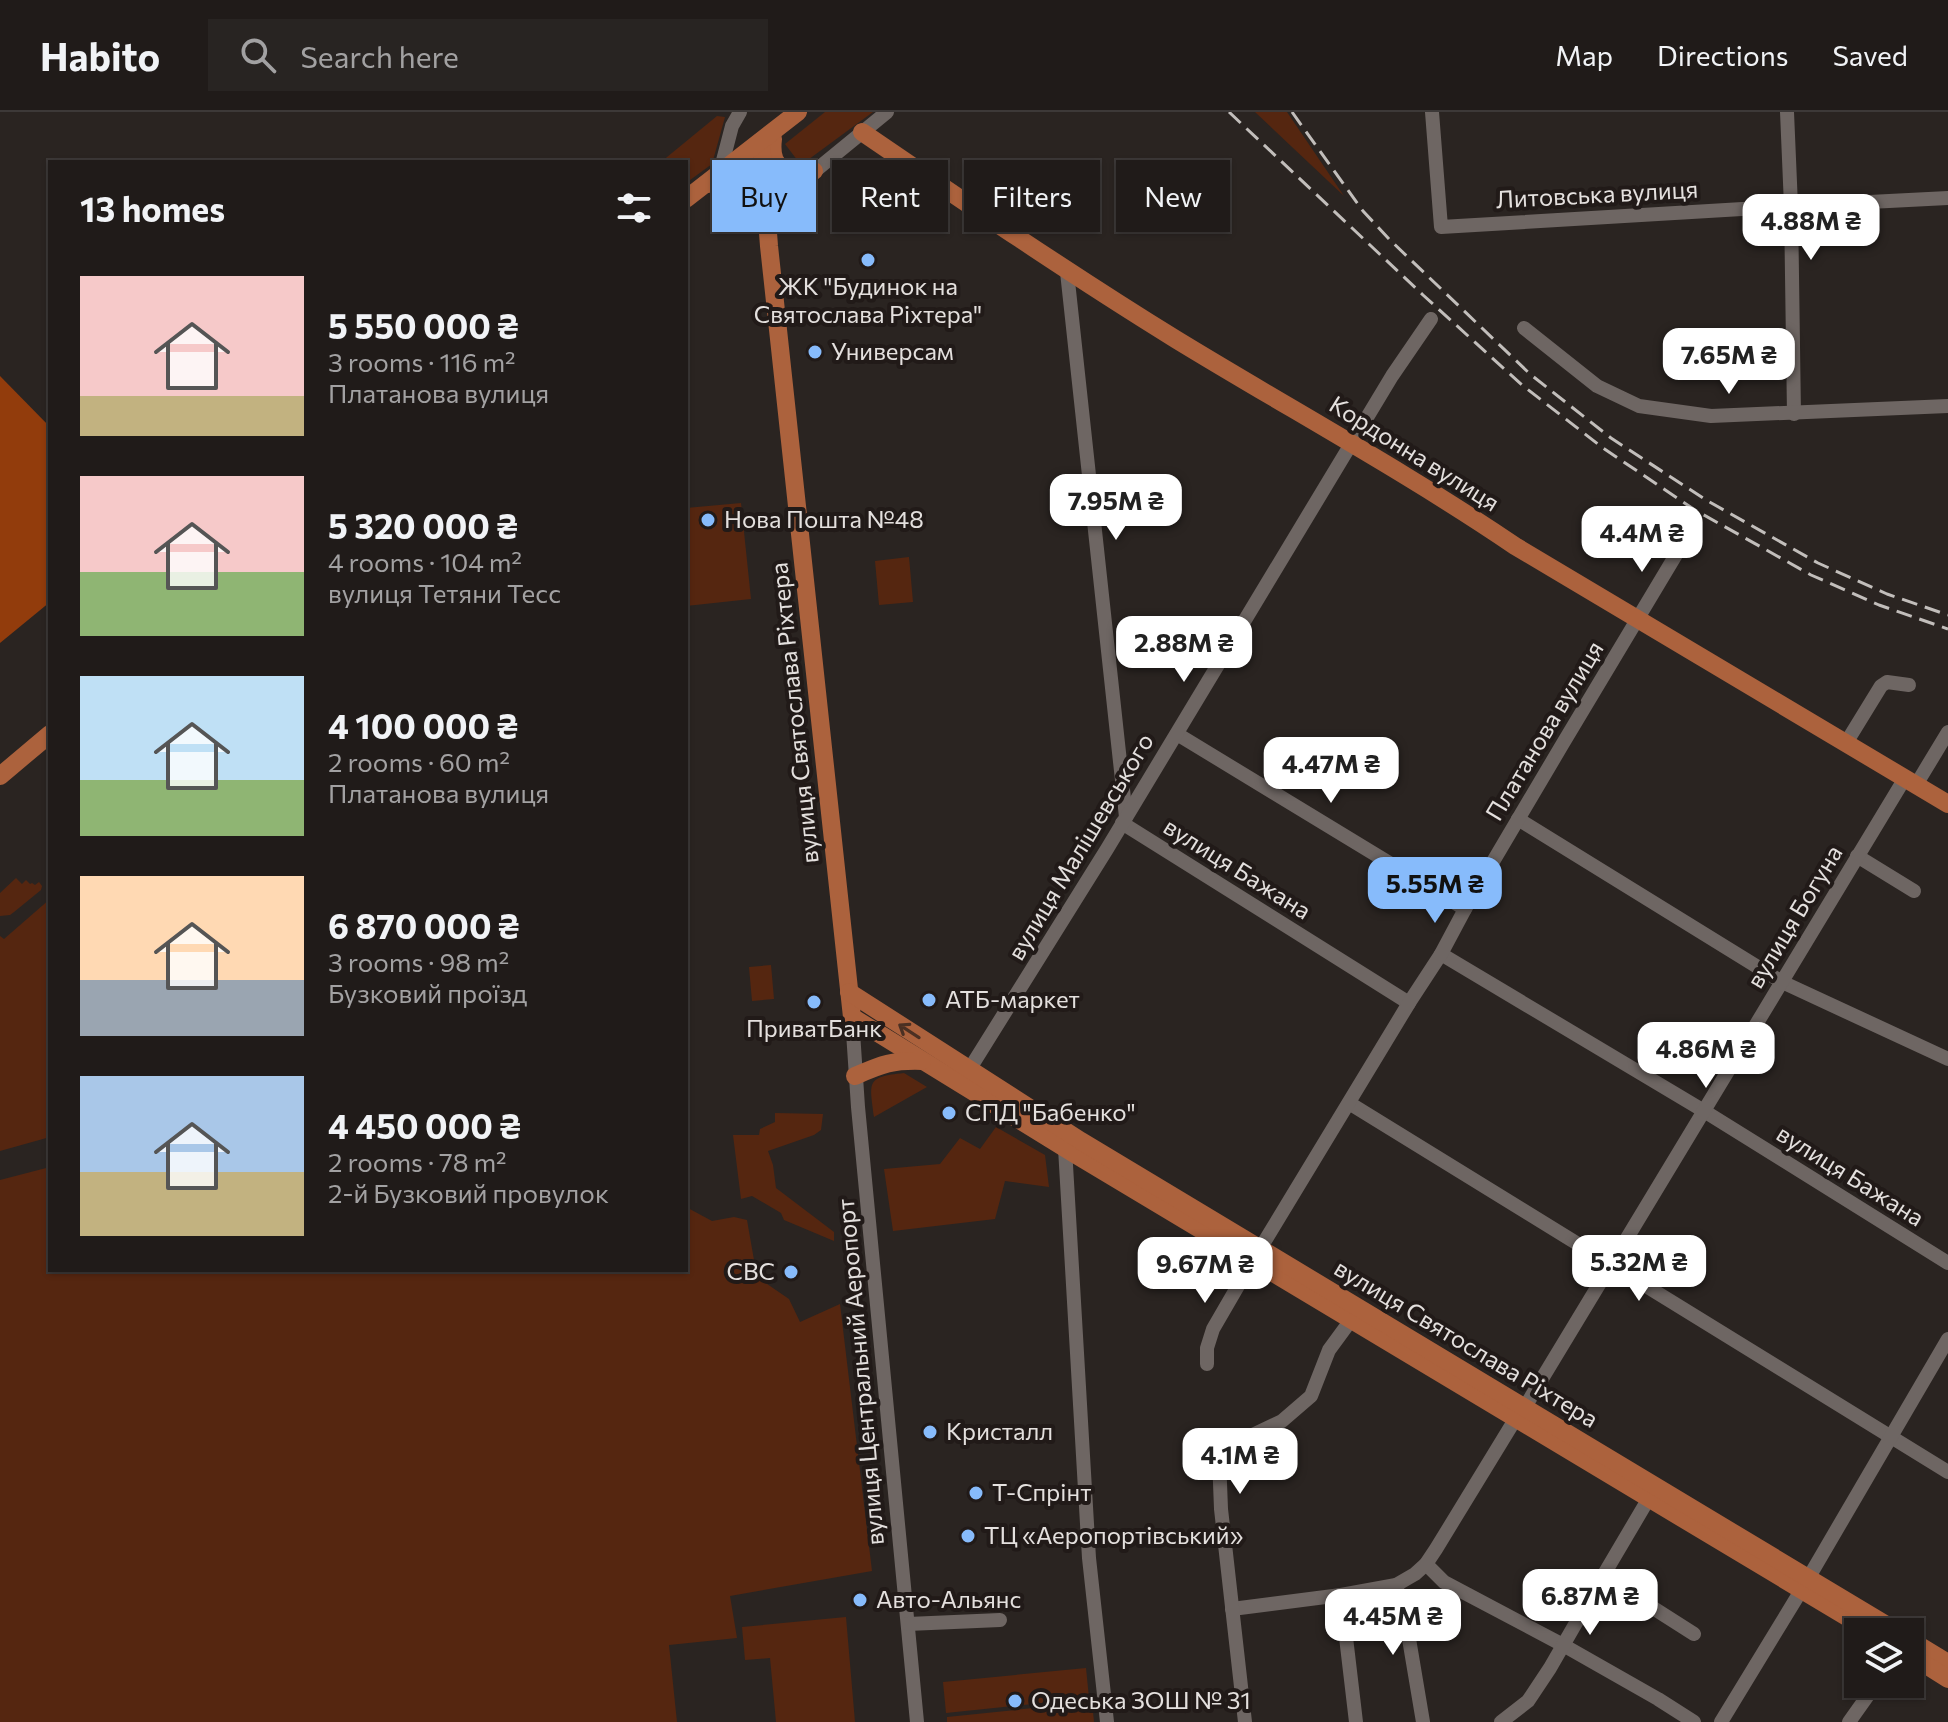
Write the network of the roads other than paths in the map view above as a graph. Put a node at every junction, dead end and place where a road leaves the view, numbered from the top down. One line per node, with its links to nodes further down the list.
1 (740, 112): 7 (street); 8 (street)
2 (887, 112): 6 (street)
3 (1432, 112): 18 (street, Литовська вулиця)
4 (1787, 112): 18 (street)
5 (787, 120): 7 (main road); 11 (main road)
6 (862, 132): 12 (street); 20 (main road, Кордонна вулиця)
7 (761, 141): 9 (main road); 10 (main road, вулиця Святослава Ріхтера)
8 (723, 160)
9 (736, 160)
10 (762, 160)
11 (775, 160)
12 (816, 169)
13 (712, 178): 15 (main road)
14 (712, 183): 15 (main road)
15 (705, 184): 16 (main road)
16 (688, 197)
17 (1948, 198): 18 (street, Литовська вулиця)
18 (1791, 206): 24 (street)
19 (768, 232): 43 (main road, вулиця Святослава Ріхтера)
20 (1067, 272): 25 (main road, Кордонна вулиця); 37 (street)
21 (1431, 319): 25 (street, вулиця Малішевського)
22 (1524, 328): 24 (street)
23 (1948, 406): 24 (street)
24 (1794, 414)
25 (1351, 443): 27 (main road, Кордонна вулиця); 30 (street, вулиця Малішевського)
26 (1695, 523): 27 (street, Платанова вулиця)
27 (1638, 619): 32 (main road, Кордонна вулиця); 36 (street, Платанова вулиця)
28 (1909, 685): 32 (street)
29 (1948, 732): 34 (street, вулиця Богуна)
30 (1177, 734): 37 (street, вулиця Малішевського); 40 (street)
31 (48, 736): 33 (main road)
32 (1846, 743): 34 (main road, Кордонна вулиця)
33 (0, 776)
34 (1910, 782): 35 (main road, Кордонна вулиця); 38 (street, вулиця Богуна)
35 (1948, 804)
36 (1518, 819): 40 (street, Платанова вулиця); 42 (street)
37 (1124, 820): 44 (street, вулиця Бажана); 48 (street, вулиця Малішевського)
38 (1857, 856): 39 (street); 42 (street, вулиця Богуна)
39 (1914, 891)
40 (1465, 909): 41 (street, Платанова вулиця)
41 (1441, 954): 44 (street, Платанова вулиця); 51 (street, вулиця Бажана)
42 (1782, 982): 46 (street); 51 (street, вулиця Богуна)
43 (849, 992): 45 (main road, вулиця Святослава Ріхтера); 48 (main road, вулиця Святослава Ріхтера, one-way to 43)
44 (1409, 1003): 50 (street, Платанова вулиця)
45 (852, 1017): 47 (main road, вулиця Святослава Ріхтера); 49 (street, вулиця Центральний Аеропорт)
46 (1948, 1059)
47 (922, 1061): 49 (main road); 52 (main road, вулиця Святослава Ріхтера)
48 (969, 1070): 53 (main road, вулиця Святослава Ріхтера)
49 (855, 1076): 72 (street, вулиця Центральний Аеропорт)
50 (1349, 1103): 53 (street, Платанова вулиця); 55 (street)
51 (1704, 1111): 54 (street, вулиця Бажана); 55 (street, вулиця Богуна)
52 (1065, 1148): 53 (main road, вулиця Святослава Ріхтера); 81 (street)
53 (1257, 1254): 56 (main road, вулиця Святослава Ріхтера); 58 (street, Платанова вулиця); 59 (main road, вулиця Святослава Ріхтера)
54 (1948, 1263)
55 (1611, 1264): 59 (street, вулиця Богуна); 60 (street)
56 (1351, 1320): 59 (main road, вулиця Святослава Ріхтера); 68 (street)
57 (1948, 1339): 60 (street)
58 (1207, 1364)
59 (1520, 1413): 62 (main road, вулиця Святослава Ріхтера); 63 (street, вулиця Богуна); 65 (main road, вулиця Святослава Ріхтера)
60 (1891, 1436): 61 (street); 65 (street)
61 (1948, 1472)
62 (1649, 1498): 64 (street); 65 (main road, вулиця Святослава Ріхтера)
63 (1426, 1564): 66 (street); 74 (street)
64 (1603, 1576): 73 (street); 74 (street)
65 (1805, 1583): 69 (main road, вулиця Святослава Ріхтера); 70 (main road, вулиця Святослава Ріхтера); 87 (street)
66 (1396, 1585): 67 (street); 84 (street)
67 (1341, 1595): 68 (street); 83 (street)
68 (1232, 1609): 82 (street)
69 (1853, 1618)
70 (1871, 1618)
71 (1000, 1620): 72 (street)
72 (908, 1624): 80 (street, вулиця Центральний Аеропорт)
73 (1694, 1634)
74 (1563, 1645): 85 (street); 86 (street)
75 (1924, 1648): 76 (main road)
76 (1948, 1663)
77 (1924, 1664): 78 (main road)
78 (1948, 1679)
79 (1866, 1698): 88 (street)
80 (917, 1722)
81 (1107, 1722)
82 (1245, 1722)
83 (1356, 1722)
84 (1423, 1722)
85 (1501, 1722)
86 (1694, 1722)
87 (1721, 1722)
88 (1849, 1722)

